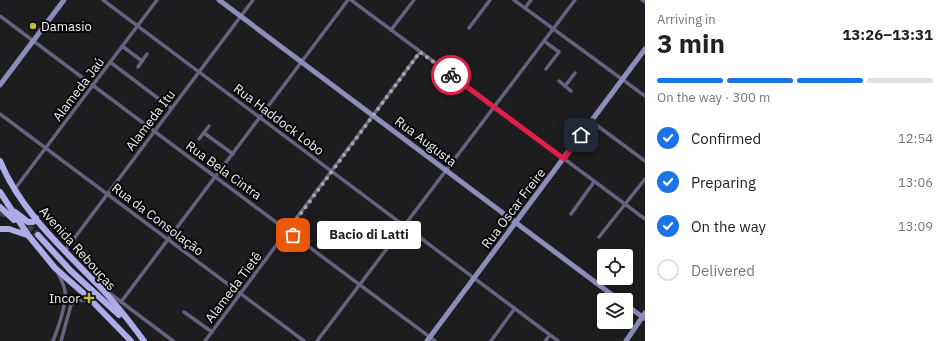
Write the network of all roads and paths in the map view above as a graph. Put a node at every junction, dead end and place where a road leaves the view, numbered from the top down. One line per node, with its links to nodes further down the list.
1 (64, 0): 21 (main road)
2 (103, 0): 17 (street, Rua Haddock Lobo)
3 (157, 0): 17 (street, Alameda Jaú)
4 (219, 0): 16 (main road, Rua Augusta)
5 (252, 0): 16 (street, Alameda Itu)
6 (349, 0): 20 (street); 29 (street)
7 (414, 0): 20 (street)
8 (490, 0): 18 (street)
9 (514, 0): 14 (street)
10 (531, 0): 14 (street)
11 (642, 0): 13 (street)
12 (572, 1): 19 (street)
13 (645, 2)
14 (525, 8): 19 (street)
15 (0, 16): 21 (street, Rua Bela Cintra)
16 (240, 16): 29 (main road, Rua Augusta); 32 (street, Alameda Itu)
17 (138, 26): 23 (street, Alameda Jaú); 32 (street, Rua Haddock Lobo)
18 (468, 28)
19 (553, 28): 22 (street); 34 (street)
20 (391, 30): 25 (street)
21 (33, 41): 36 (main road); 37 (street, Rua Bela Cintra)
22 (544, 41): 31 (street); 41 (street)
23 (122, 46): 27 (street); 28 (street, Alameda Jaú)
24 (645, 49): 34 (main road, Rua Oscar Freire)
25 (420, 52): 41 (street); 44 (street, Alameda Tietê)
26 (147, 54): 27 (street)
27 (142, 61): 30 (street)
28 (110, 62): 37 (street, Alameda Jaú); 42 (street)
29 (302, 62): 44 (main road, Rua Augusta); 45 (street)
30 (138, 67)
31 (546, 69)
32 (199, 72): 42 (street, Alameda Itu); 45 (street, Rua Haddock Lobo)
33 (575, 73): 38 (street)
34 (622, 79): 40 (street); 46 (main road, Rua Oscar Freire)
35 (559, 81): 38 (street)
36 (0, 85)
37 (93, 86): 48 (street, Rua Bela Cintra); 51 (street, Alameda Jaú)
38 (565, 86): 39 (street)
39 (571, 91)
40 (645, 96)
41 (493, 107): 53 (street); 56 (street)
42 (171, 108): 48 (street, Alameda Itu)
43 (0, 114): 51 (street, Rua da Consolação)
44 (374, 116): 56 (main road, Rua Augusta); 57 (street, Alameda Tietê)
45 (260, 118): 52 (street); 57 (street, Rua Haddock Lobo)
46 (591, 121): 53 (main road, Rua Oscar Freire); 55 (street)
47 (209, 126): 49 (street)
48 (154, 131): 58 (street, Rua Bela Cintra); 63 (street, Alameda Itu)
49 (204, 133): 50 (street); 52 (street)
50 (199, 139)
51 (46, 148): 61 (street, Alameda Jaú); 63 (street, Rua da Consolação)
52 (233, 154): 58 (street)
53 (564, 159): 60 (street); 70 (main road, Rua Oscar Freire)
54 (0, 161): 61 (main road, Avenida Rebouças)
55 (645, 161)
56 (445, 170): 70 (main road, Rua Augusta); 71 (street)
57 (332, 172): 71 (street, Rua Haddock Lobo); 74 (street, Alameda Tietê)
58 (216, 177): 74 (street, Rua Bela Cintra); 78 (street)
59 (645, 178): 65 (street)
60 (594, 182): 65 (street); 67 (street)
61 (14, 190): 68 (main road, Avenida Rebouças)
62 (0, 192): 64 (main road, Avenida Rebouças)
63 (108, 194): 78 (street, Rua da Consolação); 79 (street, Alameda Itu)
64 (7, 204): 68 (main road); 73 (main road, Avenida Rebouças)
65 (625, 205): 69 (street); 77 (street)
66 (0, 207): 73 (main road)
67 (571, 214)
68 (36, 218): 79 (main road, Avenida Rebouças)
69 (645, 219)
70 (516, 222): 81 (main road, Rua Oscar Freire); 85 (main road, Rua Augusta)
71 (404, 225): 81 (street, Rua Haddock Lobo); 82 (street)
72 (0, 229): 75 (main road)
73 (23, 229): 75 (main road, Avenida Rebouças)
74 (288, 231): 82 (street, Rua Bela Cintra); 84 (street, Alameda Tietê)
75 (28, 235): 80 (main road, Avenida Rebouças)
76 (38, 235): 94 (main road, Avenida Rebouças)
77 (599, 237)
78 (169, 240): 84 (street, Rua da Consolação); 87 (street)
79 (64, 252): 83 (main road, Avenida Rebouças)
80 (56, 268): 86 (main road, Avenida Rebouças); 92 (street)
81 (474, 278): 88 (street, Rua Haddock Lobo); 97 (main road, Rua Oscar Freire)
82 (359, 285): 97 (street, Rua Bela Cintra); 105 (street)
83 (101, 289): 87 (street); 94 (main road, Avenida Rebouças)
84 (241, 293): 95 (street, Alameda Tietê); 104 (street, Rua da Consolação)
85 (610, 293)
86 (90, 299): 93 (street); 100 (main road, Avenida Rebouças)
87 (122, 302): 102 (street)
88 (515, 308): 96 (street, Rua Haddock Lobo); 107 (street)
89 (633, 309): 91 (main road)
90 (184, 312): 95 (street)
91 (644, 316): 110 (main road)
92 (59, 324): 93 (street); 98 (street)
93 (65, 326): 99 (street)
94 (133, 326): 101 (main road, Avenida Rebouças)
95 (212, 332): 103 (street, Alameda Tietê)
96 (550, 335): 108 (street); 109 (street, Rua Haddock Lobo)
97 (429, 339): 106 (street, Rua Bela Cintra)
98 (54, 341)
99 (61, 341)
100 (131, 341)
101 (144, 341)
102 (173, 341)
103 (205, 341)
104 (304, 341)
105 (317, 341)
106 (435, 341)
107 (491, 341)
108 (546, 341)
109 (558, 341)
110 (626, 341)

